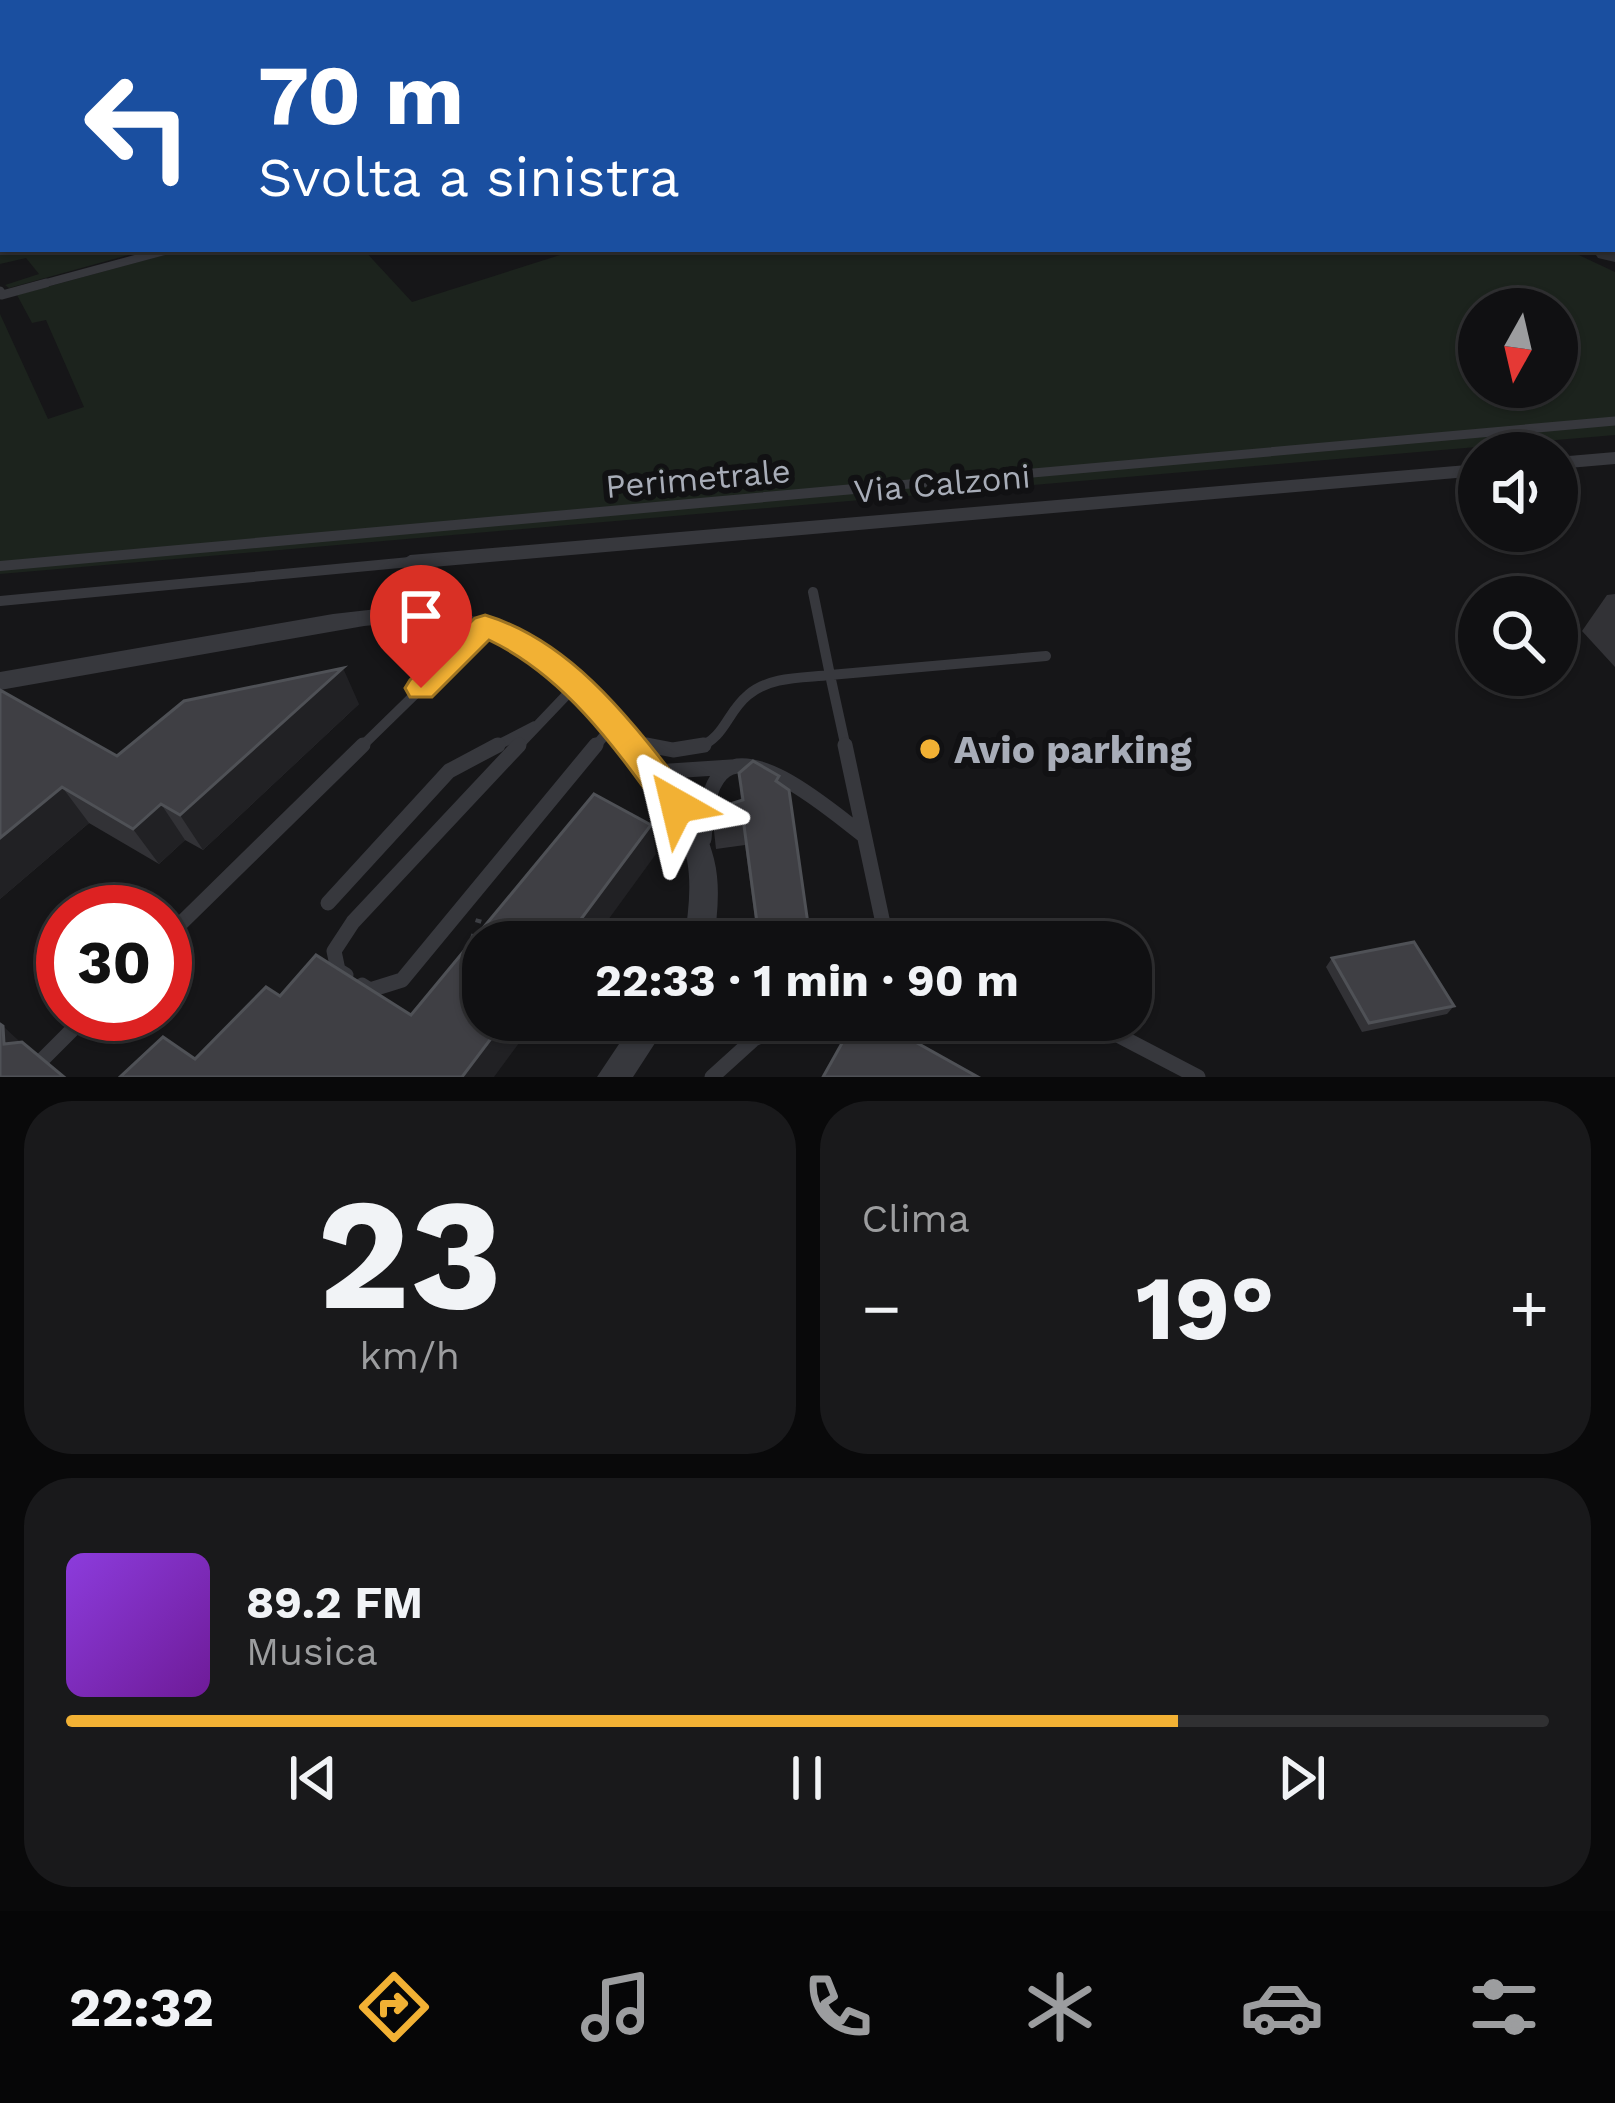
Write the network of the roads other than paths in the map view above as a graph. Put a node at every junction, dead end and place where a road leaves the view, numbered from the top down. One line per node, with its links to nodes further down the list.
1 (161, 252): 2 (lane)
2 (0, 291)
3 (1615, 421): 8 (lane, Perimetrale)
4 (1615, 458): 5 (street)
5 (1578, 461)
6 (1458, 472): 7 (street, Via Calzoni)
7 (410, 562): 10 (lane)
8 (0, 566)
9 (813, 592): 13 (lane)
10 (0, 601)
11 (485, 626): 14 (street); 15 (street); 23 (lane)
12 (1046, 656): 13 (lane)
13 (830, 675): 17 (lane); 20 (lane)
14 (0, 681)
15 (576, 684): 16 (lane); 17 (street)
16 (543, 722): 17 (lane); 22 (lane)
17 (619, 730): 19 (street)
18 (731, 767): 19 (lane); 20 (lane); 21 (lane)
19 (652, 772): 21 (street)
20 (863, 836): 25 (lane)
21 (704, 854): 24 (street)
22 (328, 903)
23 (192, 913)
24 (702, 921)
25 (882, 921)
26 (60, 1041): 30 (lane)
27 (639, 1041): 31 (street)
28 (752, 1041): 32 (lane)
29 (1130, 1041): 33 (lane)
30 (41, 1060)
31 (613, 1077)
32 (712, 1077)
33 (1198, 1077)

